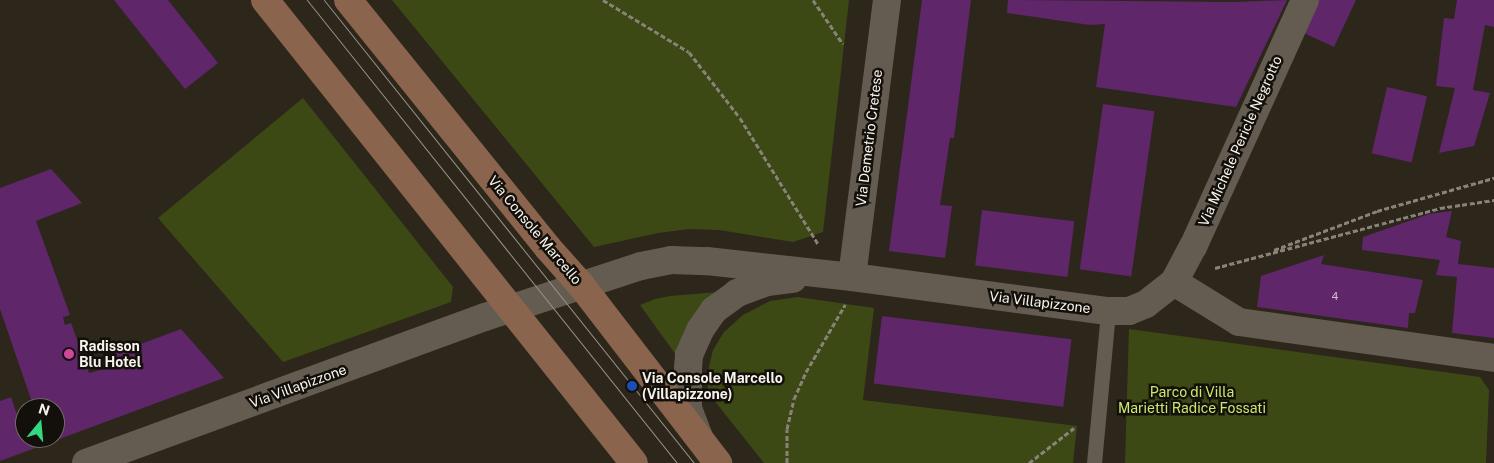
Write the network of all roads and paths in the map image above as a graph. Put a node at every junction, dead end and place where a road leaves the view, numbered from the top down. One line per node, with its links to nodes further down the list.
1 (265, 0): 14 (main road)
2 (348, 0): 12 (main road, Via Console Marcello)
3 (603, 0): 10 (path)
4 (813, 0): 7 (path)
5 (887, 0): 13 (street, Via Demetrio Cretese)
6 (1305, 0): 11 (street, Via Michele Pericle Negrotto)
7 (843, 44)
8 (1494, 178): 9 (path)
9 (1494, 200)
10 (819, 245)
11 (1174, 282): 15 (street, Via Villapizzone); 16 (street)
12 (581, 285): 13 (street, Via Villapizzone); 14 (street, Via Villapizzone); 18 (main road, Via Console Marcello)
13 (850, 289): 15 (street, Via Villapizzone); 18 (street); 22 (path)
14 (510, 310): 19 (street, Via Villapizzone); 20 (main road)
15 (1108, 311): 17 (lane)
16 (1488, 357)
17 (1098, 410): 23 (path); 24 (lane)
18 (700, 441): 21 (main road, Via Console Marcello)
19 (95, 462)
20 (634, 463)
21 (718, 463)
22 (787, 463)
23 (1029, 463)
24 (1094, 463)

